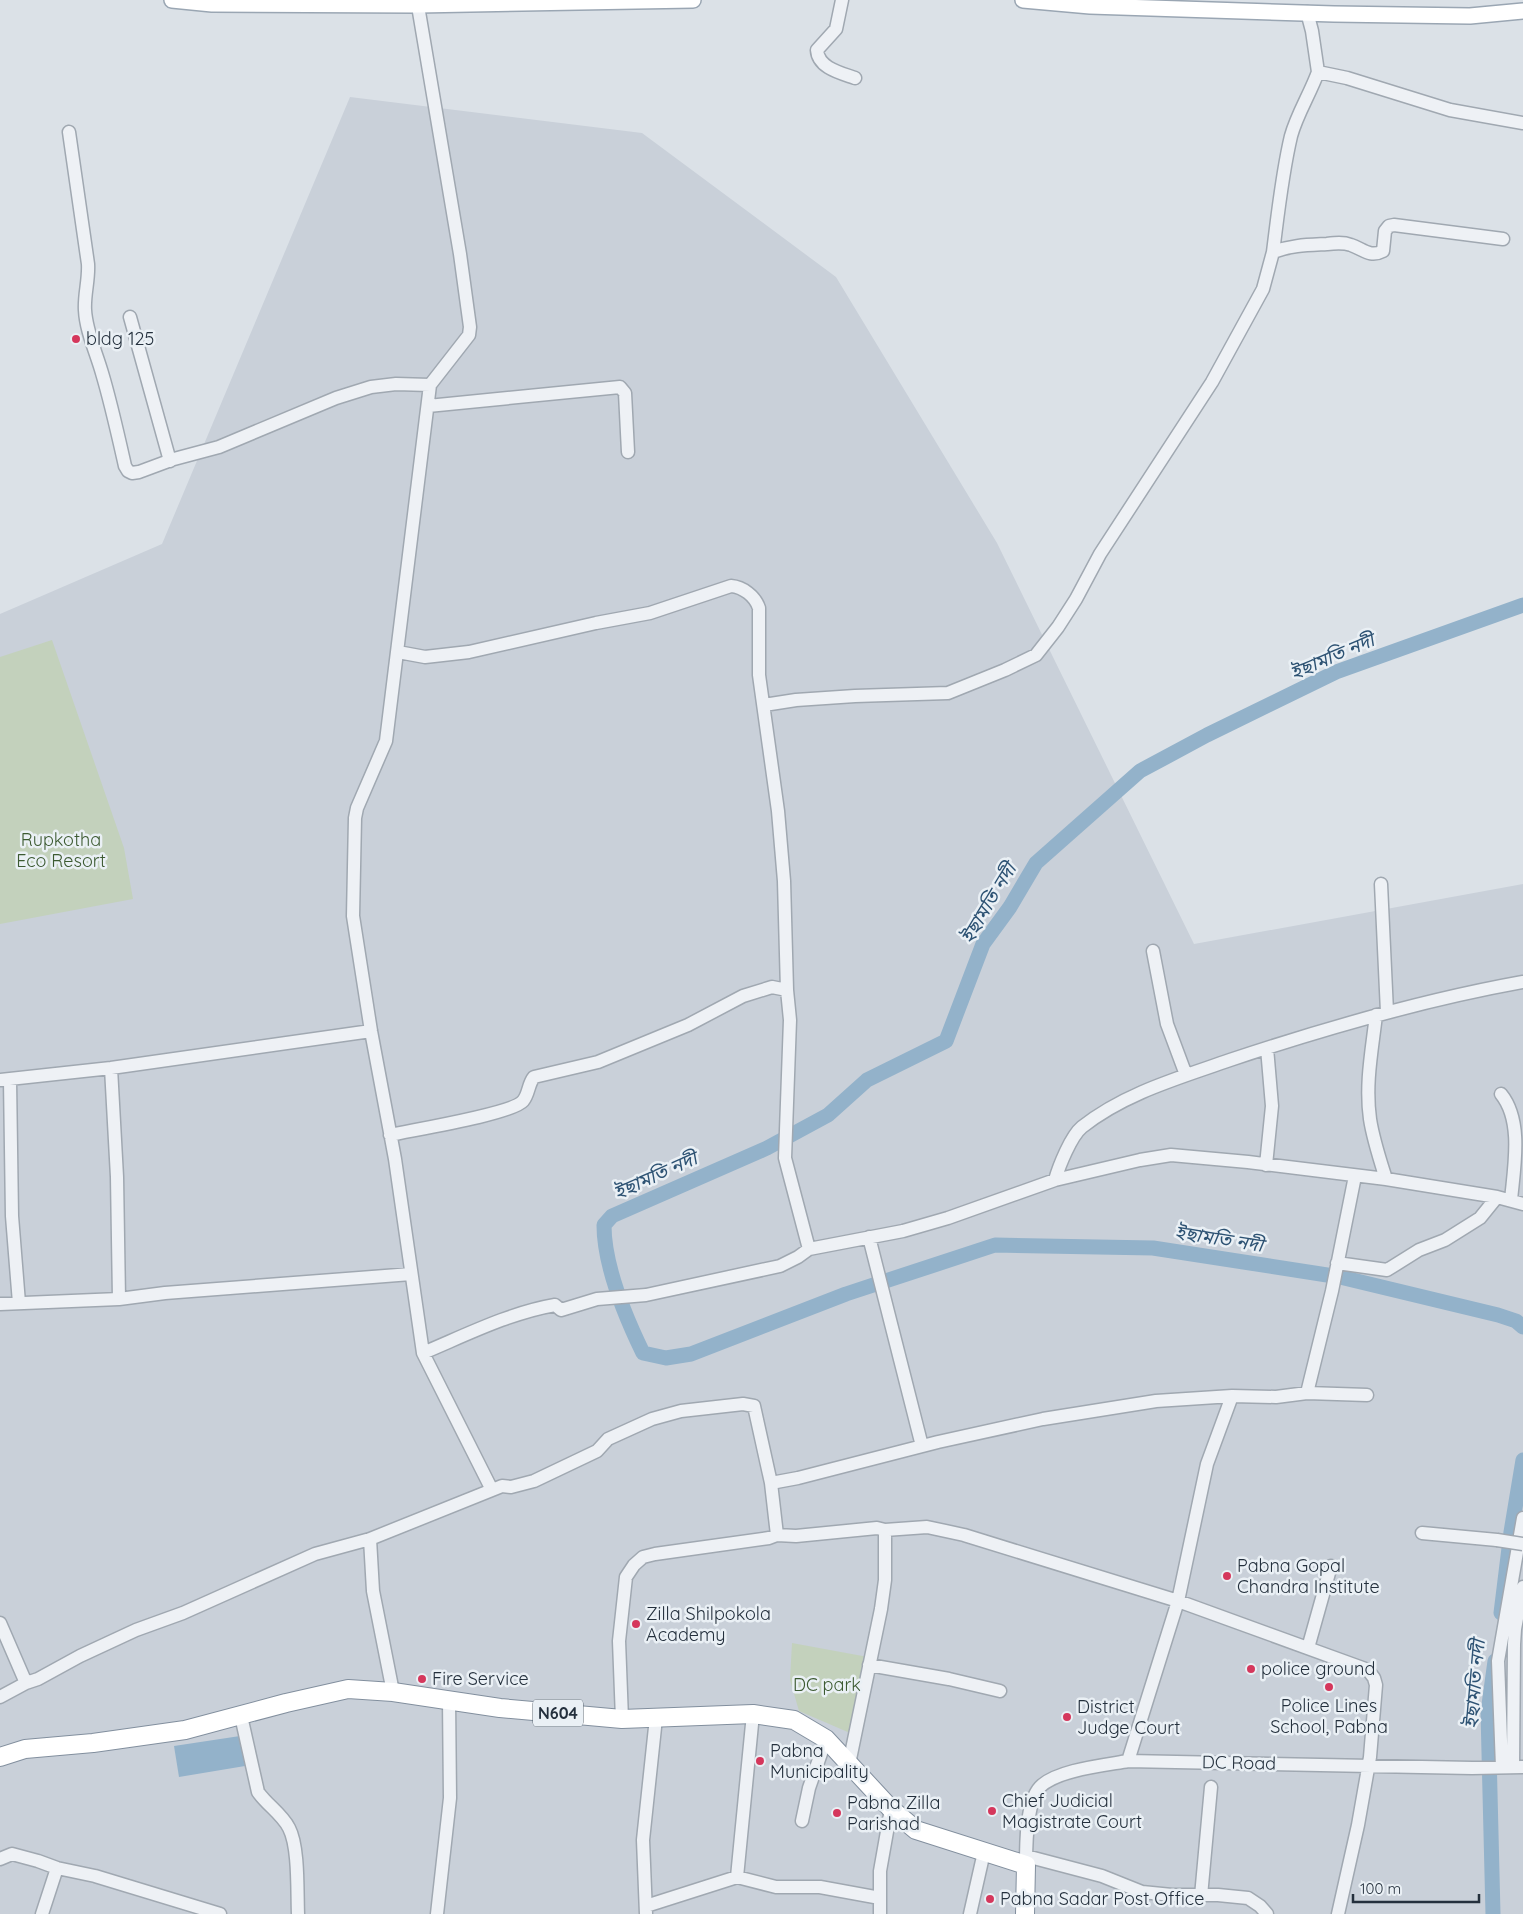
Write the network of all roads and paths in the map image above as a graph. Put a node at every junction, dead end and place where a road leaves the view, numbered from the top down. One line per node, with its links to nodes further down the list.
1 (172, 0): 5 (main road)
2 (693, 0): 5 (main road)
3 (842, 0): 9 (street)
4 (1023, 0): 7 (main road)
5 (417, 2): 15 (street)
6 (1523, 11): 7 (main road)
7 (1307, 12): 8 (street)
8 (1318, 72): 10 (street); 13 (street)
9 (855, 78)
10 (1523, 123)
11 (69, 132): 18 (street)
12 (1503, 239): 13 (street)
13 (1273, 252): 20 (street)
14 (130, 317): 18 (street)
15 (430, 385): 16 (street); 18 (street)
16 (428, 406): 17 (street); 19 (street)
17 (628, 452)
18 (170, 460)
19 (398, 652): 20 (street); 26 (street)
20 (764, 705): 24 (street)
21 (1381, 884): 25 (street)
22 (1153, 951): 29 (street)
23 (1523, 982): 25 (street)
24 (787, 990): 32 (street); 41 (street)
25 (1381, 1014): 27 (street); 35 (street)
26 (371, 1031): 28 (street); 32 (street)
27 (1266, 1048): 29 (street); 33 (street)
28 (111, 1068): 30 (street); 44 (street)
29 (1186, 1075): 36 (street)
30 (5, 1080): 45 (street)
31 (1500, 1094): 38 (street)
32 (390, 1135): 43 (street)
33 (1266, 1165): 34 (street); 36 (street)
34 (1355, 1176): 35 (street); 42 (street)
35 (1386, 1179): 37 (street)
36 (1055, 1180): 40 (street)
37 (1497, 1197): 38 (street); 42 (street)
38 (1511, 1200): 39 (street)
39 (1523, 1204)
40 (869, 1237): 41 (street); 51 (street)
41 (809, 1249): 47 (street)
42 (1337, 1264): 48 (street)
43 (411, 1274): 44 (street); 47 (street)
44 (119, 1299): 45 (street)
45 (19, 1303): 46 (street)
46 (0, 1304)
47 (423, 1353): 53 (street)
48 (1307, 1393): 49 (street); 50 (street)
49 (1232, 1396): 51 (street); 62 (street)
50 (1367, 1396)
51 (922, 1446): 52 (street)
52 (771, 1483): 53 (street); 57 (street)
53 (492, 1490): 58 (street)
54 (1523, 1518): 80 (street)
55 (885, 1530): 57 (street); 62 (street); 65 (street)
56 (1422, 1533): 59 (street, bridge)
57 (777, 1535): 74 (street)
58 (370, 1539): 66 (street); 68 (street)
59 (1523, 1544)
60 (1331, 1566): 64 (street)
61 (1523, 1587): 80 (street)
62 (1178, 1601): 64 (street); 77 (street)
63 (0, 1623): 66 (street)
64 (1308, 1648): 78 (street)
65 (869, 1665): 67 (street); 79 (street)
66 (26, 1683): 69 (street)
67 (1000, 1691)
68 (393, 1692): 70 (highway, N604); 72 (highway, N604)
69 (0, 1697)
70 (449, 1700): 74 (highway, N604); 96 (street)
71 (753, 1714): 73 (highway, N604); 75 (highway, N604); 89 (street)
72 (241, 1716): 76 (highway, N604); 95 (street)
73 (656, 1718): 74 (highway, N604); 92 (street)
74 (622, 1719)
75 (826, 1739): 79 (highway, N604); 83 (street)
76 (0, 1757)
77 (1128, 1761): 78 (street, DC Road); 87 (street, DC Road)
78 (1369, 1762): 80 (street, DC Road); 101 (street)
79 (850, 1764): 82 (highway, N604)
80 (1512, 1767)
81 (1211, 1787): 90 (street)
82 (891, 1809): 85 (highway, N604); 91 (street)
83 (802, 1821)
84 (0, 1845): 86 (street)
85 (984, 1852): 87 (highway, N604); 98 (street)
86 (6, 1857): 88 (street)
87 (1026, 1861): 90 (street); 99 (highway)
88 (57, 1868): 93 (street); 94 (street)
89 (738, 1877): 91 (street); 92 (street)
90 (1201, 1896): 100 (street)
91 (880, 1898): 97 (street)
92 (646, 1910)
93 (42, 1914)
94 (220, 1914)
95 (298, 1914)
96 (437, 1914)
97 (880, 1914)
98 (970, 1914)
99 (1025, 1914)
100 (1267, 1914)
101 (1338, 1914)

